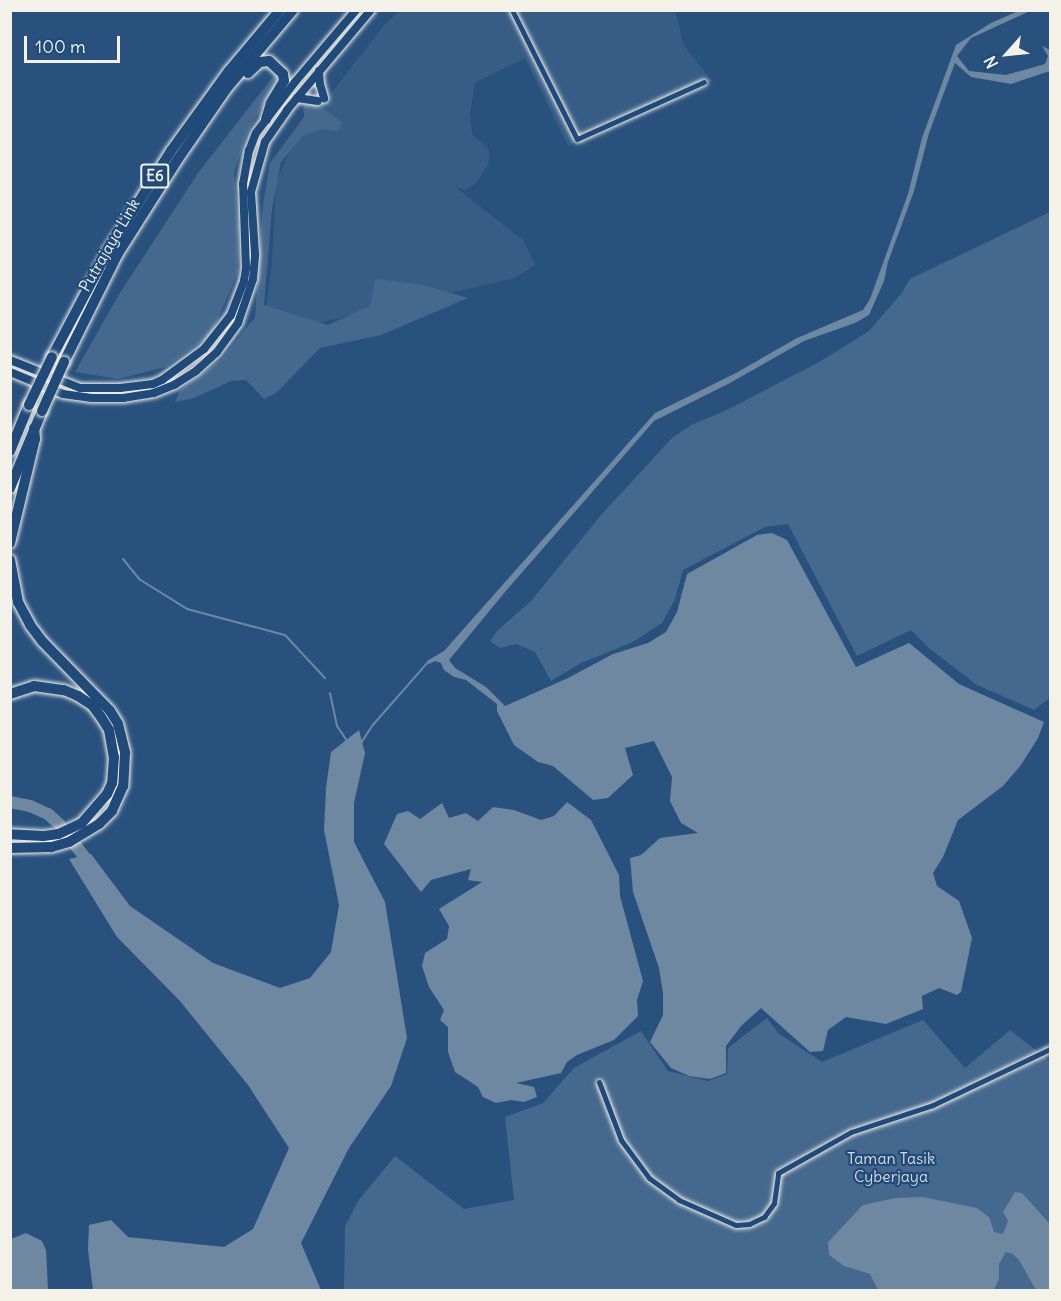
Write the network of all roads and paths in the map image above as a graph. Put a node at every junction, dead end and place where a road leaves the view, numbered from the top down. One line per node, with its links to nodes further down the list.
1 (280, 10): 14 (highway, Putrajaya Link / E6, bridge)
2 (293, 10): 9 (highway, Putrajaya Link / E6)
3 (356, 10): 10 (main road)
4 (371, 10): 6 (main road)
5 (512, 10): 7 (street)
6 (319, 71): 8 (main road); 8 (main road)
7 (704, 82)
8 (297, 98): 12 (main road)
9 (220, 99): 10 (highway); 13 (highway, Putrajaya Link / E6, bridge)
10 (266, 119): 11 (main road)
11 (10, 360)
12 (10, 372)
13 (34, 428): 15 (highway, Putrajaya Link / E6); 16 (highway)
14 (10, 451)
15 (10, 488)
16 (10, 543)
17 (10, 560): 20 (highway)
18 (10, 694): 19 (highway)
19 (10, 834)
20 (10, 848)
21 (1050, 1049): 22 (street)
22 (599, 1082)

